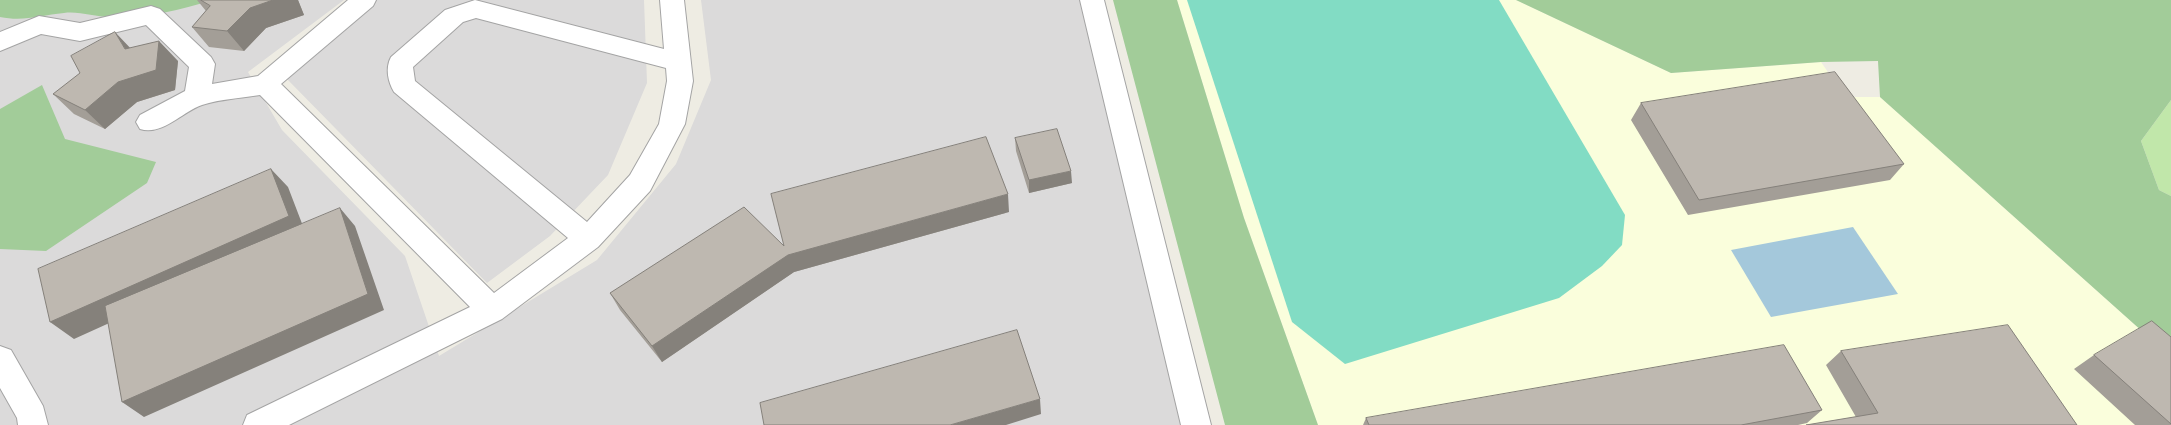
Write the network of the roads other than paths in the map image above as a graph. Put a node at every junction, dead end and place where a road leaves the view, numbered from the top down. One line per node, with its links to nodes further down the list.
1 (364, 0): 6 (street)
2 (672, 0): 5 (street)
3 (1092, 0): 14 (street)
4 (0, 42): 7 (street)
5 (679, 62): 9 (street); 9 (street)
6 (265, 84): 7 (street); 10 (street)
7 (197, 96): 8 (street)
8 (149, 122)
9 (588, 239): 10 (street)
10 (492, 310): 13 (street)
11 (0, 359): 12 (street)
12 (33, 425)
13 (258, 425)
14 (1196, 425)

